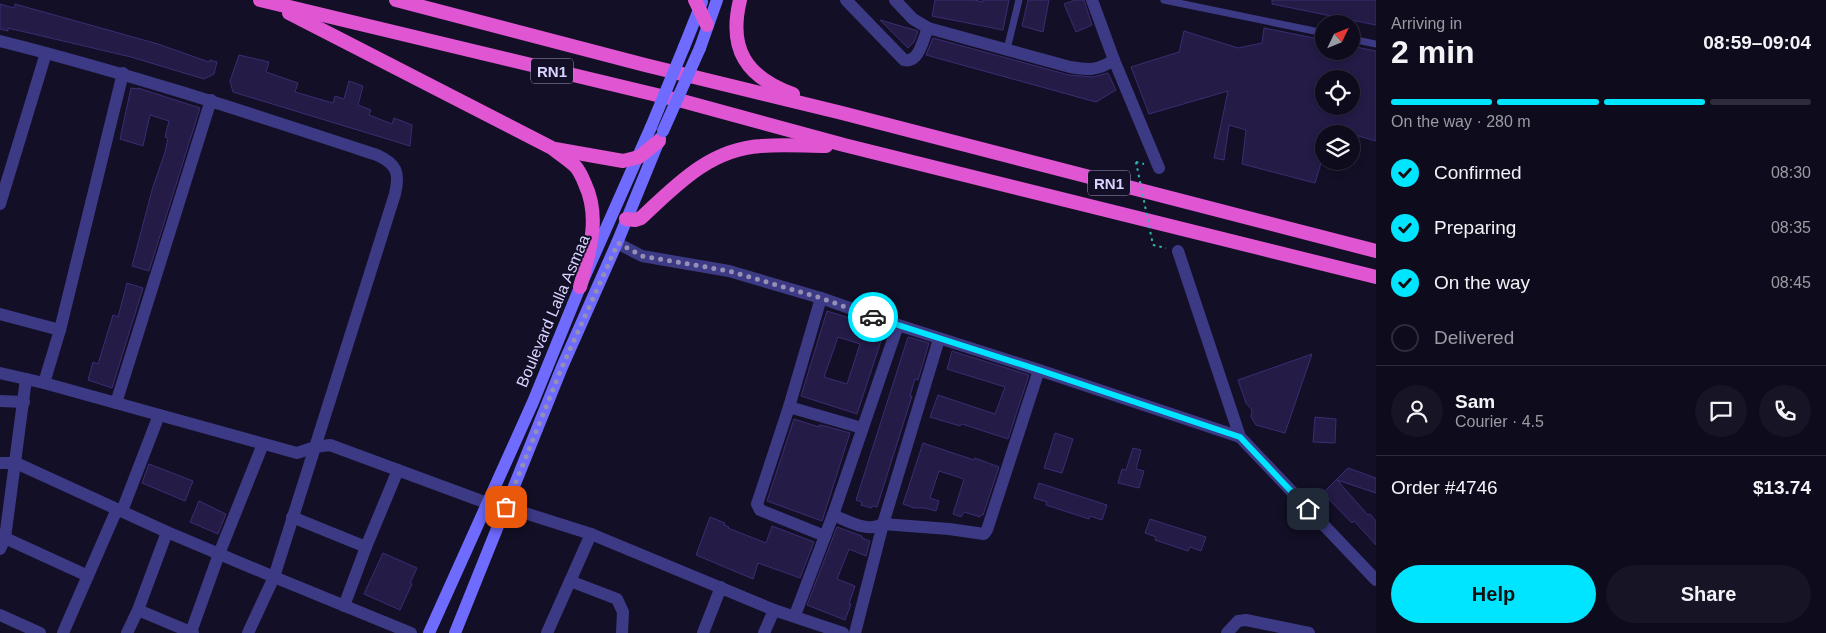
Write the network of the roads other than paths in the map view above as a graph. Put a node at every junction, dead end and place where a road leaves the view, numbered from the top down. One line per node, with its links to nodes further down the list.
1 (396, 0): 22 (highway, RN1)
2 (717, 0): 11 (main road, Boulevard Lalla Asmaa)
3 (740, 0): 22 (highway)
4 (846, 0): 12 (street)
5 (895, 0): 12 (street)
6 (1019, 0): 17 (lane)
7 (1092, 0): 19 (street)
8 (1164, 0): 13 (lane)
9 (264, 1): 24 (highway, RN1); 25 (highway)
10 (699, 3): 11 (highway); 23 (main road, Boulevard Lalla Asmaa, bridge)
11 (707, 25): 23 (main road, Boulevard Lalla Asmaa, bridge)
12 (928, 28): 17 (street)
13 (1315, 31)
14 (1360, 40): 16 (lane)
15 (0, 42): 18 (street)
16 (1376, 44)
17 (1007, 49): 19 (street)
18 (46, 53): 20 (street); 28 (street)
19 (1114, 60): 27 (street)
20 (123, 73): 21 (street); 39 (street)
21 (211, 100): 47 (street); 53 (street)
22 (842, 113): 32 (highway, RN1)
23 (657, 133): 26 (highway); 30 (main road, Boulevard Lalla Asmaa)
24 (844, 145): 30 (highway); 34 (highway, RN1)
25 (552, 148): 26 (highway); 35 (highway)
26 (638, 157): 29 (main road, Boulevard Lalla Asmaa)
27 (1159, 168)
28 (0, 204)
29 (612, 214): 30 (main road); 35 (main road, Boulevard Lalla Asmaa)
30 (626, 219): 31 (main road, Boulevard Lalla Asmaa)
31 (618, 243): 36 (street); 58 (main road, Boulevard Lalla Asmaa)
32 (1376, 250)
33 (1178, 251): 51 (street)
34 (1376, 277)
35 (580, 287): 57 (main road, Boulevard Lalla Asmaa)
36 (821, 298): 38 (street); 48 (street)
37 (0, 314): 39 (street)
38 (898, 325): 40 (street); 50 (street)
39 (60, 330): 44 (street)
40 (939, 339): 41 (street); 62 (street)
41 (1039, 370): 51 (street); 62 (street)
42 (0, 373): 43 (street)
43 (26, 379): 44 (street); 46 (street)
44 (44, 383): 47 (street)
45 (0, 401): 46 (street)
46 (24, 402): 55 (street)
47 (116, 403): 49 (street)
48 (789, 407): 50 (street); 65 (street)
49 (159, 415): 52 (street); 59 (street)
50 (862, 428): 60 (street)
51 (1240, 437): 71 (street)
52 (263, 444): 53 (street); 68 (street)
53 (315, 447): 56 (street); 61 (street)
54 (0, 463): 55 (street)
55 (16, 463): 59 (street); 66 (street)
56 (398, 470): 57 (street); 67 (street)
57 (487, 503): 58 (street); 86 (main road, Boulevard Lalla Asmaa)
58 (506, 507): 64 (street); 87 (main road, Boulevard Lalla Asmaa)
59 (119, 510): 63 (street); 69 (street)
60 (833, 515): 62 (street); 65 (street)
61 (292, 517): 67 (street); 70 (street)
62 (883, 524): 93 (street)
63 (167, 532): 68 (street); 75 (street)
64 (591, 534): 72 (street); 73 (street)
65 (825, 536): 78 (street)
66 (2, 541): 69 (street)
67 (366, 547): 74 (street)
68 (219, 554): 70 (street); 83 (street)
69 (88, 576): 81 (street)
70 (274, 577): 74 (street); 84 (street)
71 (1376, 580)
72 (570, 581): 88 (street); 89 (street)
73 (721, 587): 76 (street); 90 (street)
74 (344, 606): 85 (street)
75 (138, 610): 82 (street); 83 (street)
76 (774, 610): 78 (street); 91 (street)
77 (0, 615): 79 (street)
78 (795, 615): 92 (street)
79 (19, 629): 80 (street)
80 (40, 633)
81 (63, 633)
82 (127, 633)
83 (192, 633)
84 (248, 633)
85 (411, 633)
86 (429, 633)
87 (455, 633)
88 (548, 633)
89 (622, 633)
90 (703, 633)
91 (764, 633)
92 (844, 633)
93 (855, 633)
94 (1227, 633): 95 (street)
95 (1309, 633)

